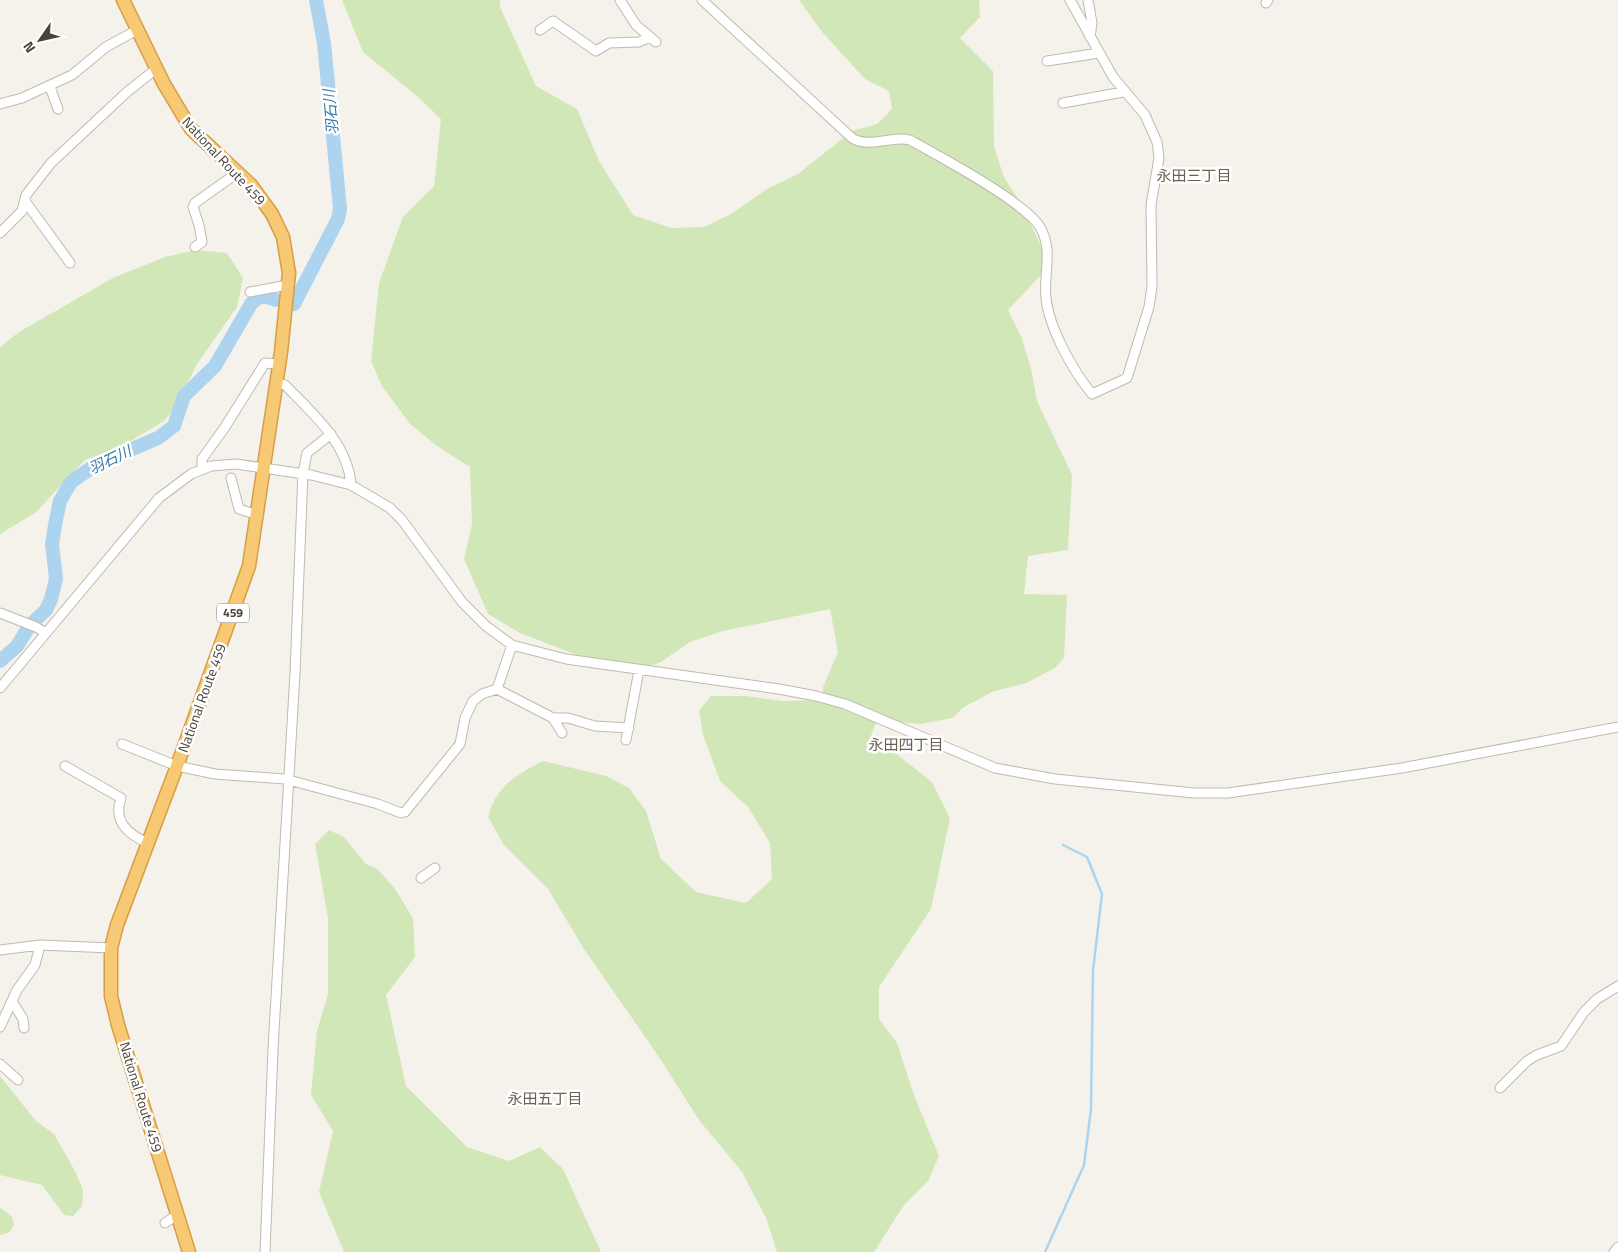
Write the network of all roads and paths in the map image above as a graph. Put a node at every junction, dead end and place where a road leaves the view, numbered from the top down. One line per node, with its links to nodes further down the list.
1 (123, 0): 6 (highway, National Route 459 / 459)
2 (620, 0): 7 (street)
3 (702, 0): 13 (street)
4 (1070, 0): 8 (street)
5 (1088, 0): 8 (street)
6 (137, 30): 11 (highway, National Route 459 / 459); 12 (street)
7 (540, 30)
8 (1090, 37): 9 (street)
9 (1099, 53): 10 (street); 13 (street)
10 (1047, 61)
11 (156, 69): 17 (highway, National Route 459 / 459); 18 (street)
12 (50, 87): 15 (street); 16 (street)
13 (1123, 92): 14 (street)
14 (1063, 103)
15 (0, 104)
16 (58, 109)
17 (237, 173): 20 (street); 22 (highway, National Route 459 / 459)
18 (25, 201): 19 (street); 21 (street)
19 (0, 233)
20 (194, 247)
21 (70, 263)
22 (288, 285): 23 (street); 24 (highway, National Route 459 / 459)
23 (250, 292)
24 (279, 364): 25 (highway, National Route 459 / 459); 28 (street)
25 (276, 383): 26 (street); 27 (highway, National Route 459 / 459)
26 (331, 434): 29 (street); 31 (street)
27 (263, 466): 28 (street); 29 (street); 32 (highway, National Route 459 / 459)
28 (202, 470): 34 (street)
29 (303, 473): 31 (street); 47 (street)
30 (231, 478): 32 (street)
31 (351, 484): 35 (street)
32 (258, 515): 46 (highway, National Route 459 / 459)
33 (0, 612): 34 (street)
34 (46, 633): 37 (street)
35 (512, 645): 36 (street); 38 (street)
36 (639, 670): 40 (street); 41 (street)
37 (0, 688)
38 (497, 689): 39 (street); 47 (street)
39 (553, 718): 41 (street); 42 (street)
40 (1618, 727)
41 (628, 728): 43 (street)
42 (562, 733)
43 (626, 740)
44 (122, 744): 46 (street)
45 (66, 766): 48 (street)
46 (177, 766): 47 (street); 48 (highway, National Route 459 / 459)
47 (289, 780): 65 (street)
48 (148, 843): 52 (highway, National Route 459 / 459)
49 (435, 868): 50 (street)
50 (421, 878)
51 (40, 945): 52 (street); 53 (street); 55 (street)
52 (110, 948): 61 (highway, National Route 459 / 459)
53 (0, 950)
54 (1618, 986): 60 (street)
55 (12, 1001): 56 (street); 57 (street)
56 (0, 1026)
57 (24, 1028)
58 (0, 1064): 59 (street)
59 (18, 1080)
60 (1500, 1088)
61 (178, 1215): 62 (street); 64 (highway, National Route 459 / 459)
62 (166, 1223)
63 (1618, 1247): 66 (street)
64 (189, 1252)
65 (265, 1252)
66 (1614, 1252)

